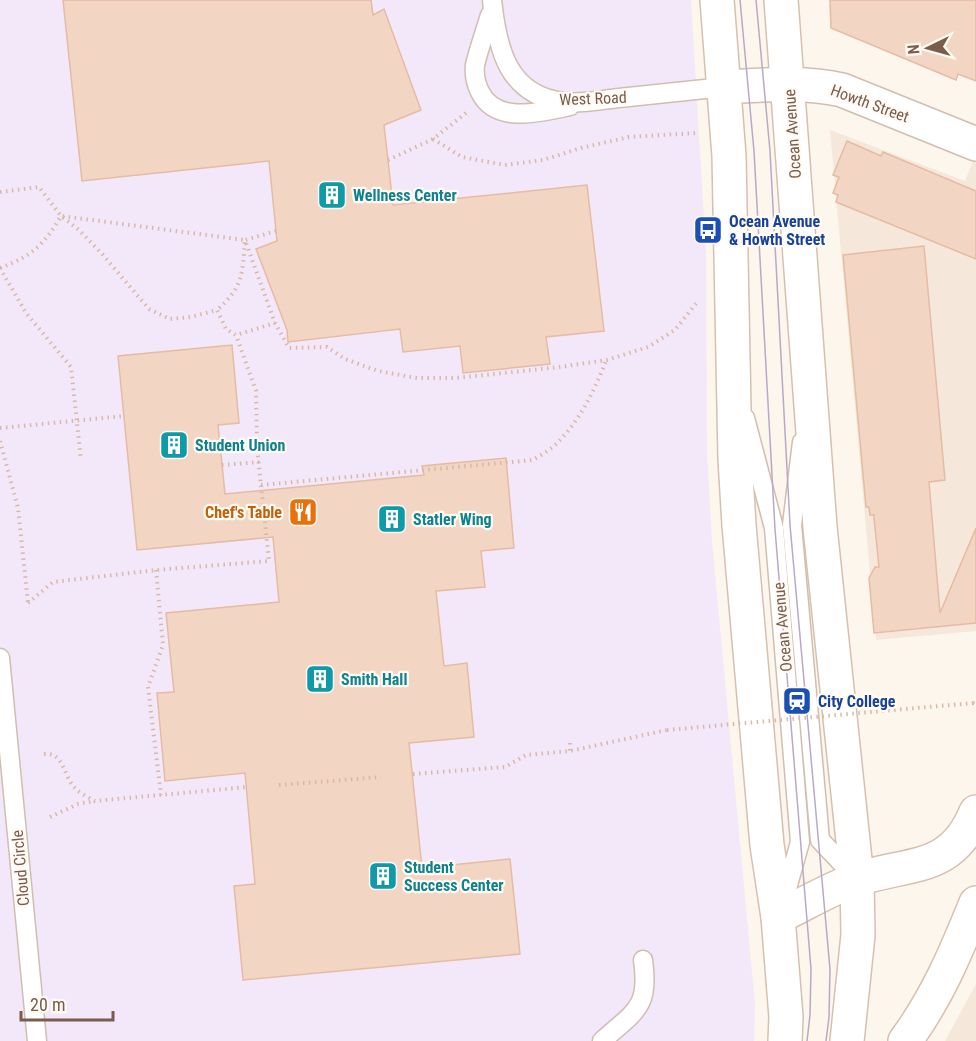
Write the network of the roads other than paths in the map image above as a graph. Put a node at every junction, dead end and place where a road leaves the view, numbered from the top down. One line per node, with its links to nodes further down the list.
1 (717, 0): 5 (main road, Ocean Avenue)
2 (781, 0): 4 (main road, Ocean Avenue)
3 (493, 2): 6 (lane, West Road); 6 (lane)
4 (788, 84): 5 (main road, Howth Street); 7 (main road, Howth Street); 10 (main road, Ocean Avenue)
5 (724, 87): 6 (lane, West Road); 12 (main road, Ocean Avenue)
6 (594, 101)
7 (976, 144)
8 (0, 658): 14 (lane, Cloud Circle)
9 (976, 812): 10 (main road)
10 (857, 879): 12 (main road); 17 (main road, Ocean Avenue)
11 (976, 903): 18 (main road)
12 (778, 916): 16 (main road, Ocean Avenue)
13 (643, 960): 15 (lane)
14 (37, 1041)
15 (602, 1041)
16 (785, 1041)
17 (847, 1041)
18 (905, 1041)

